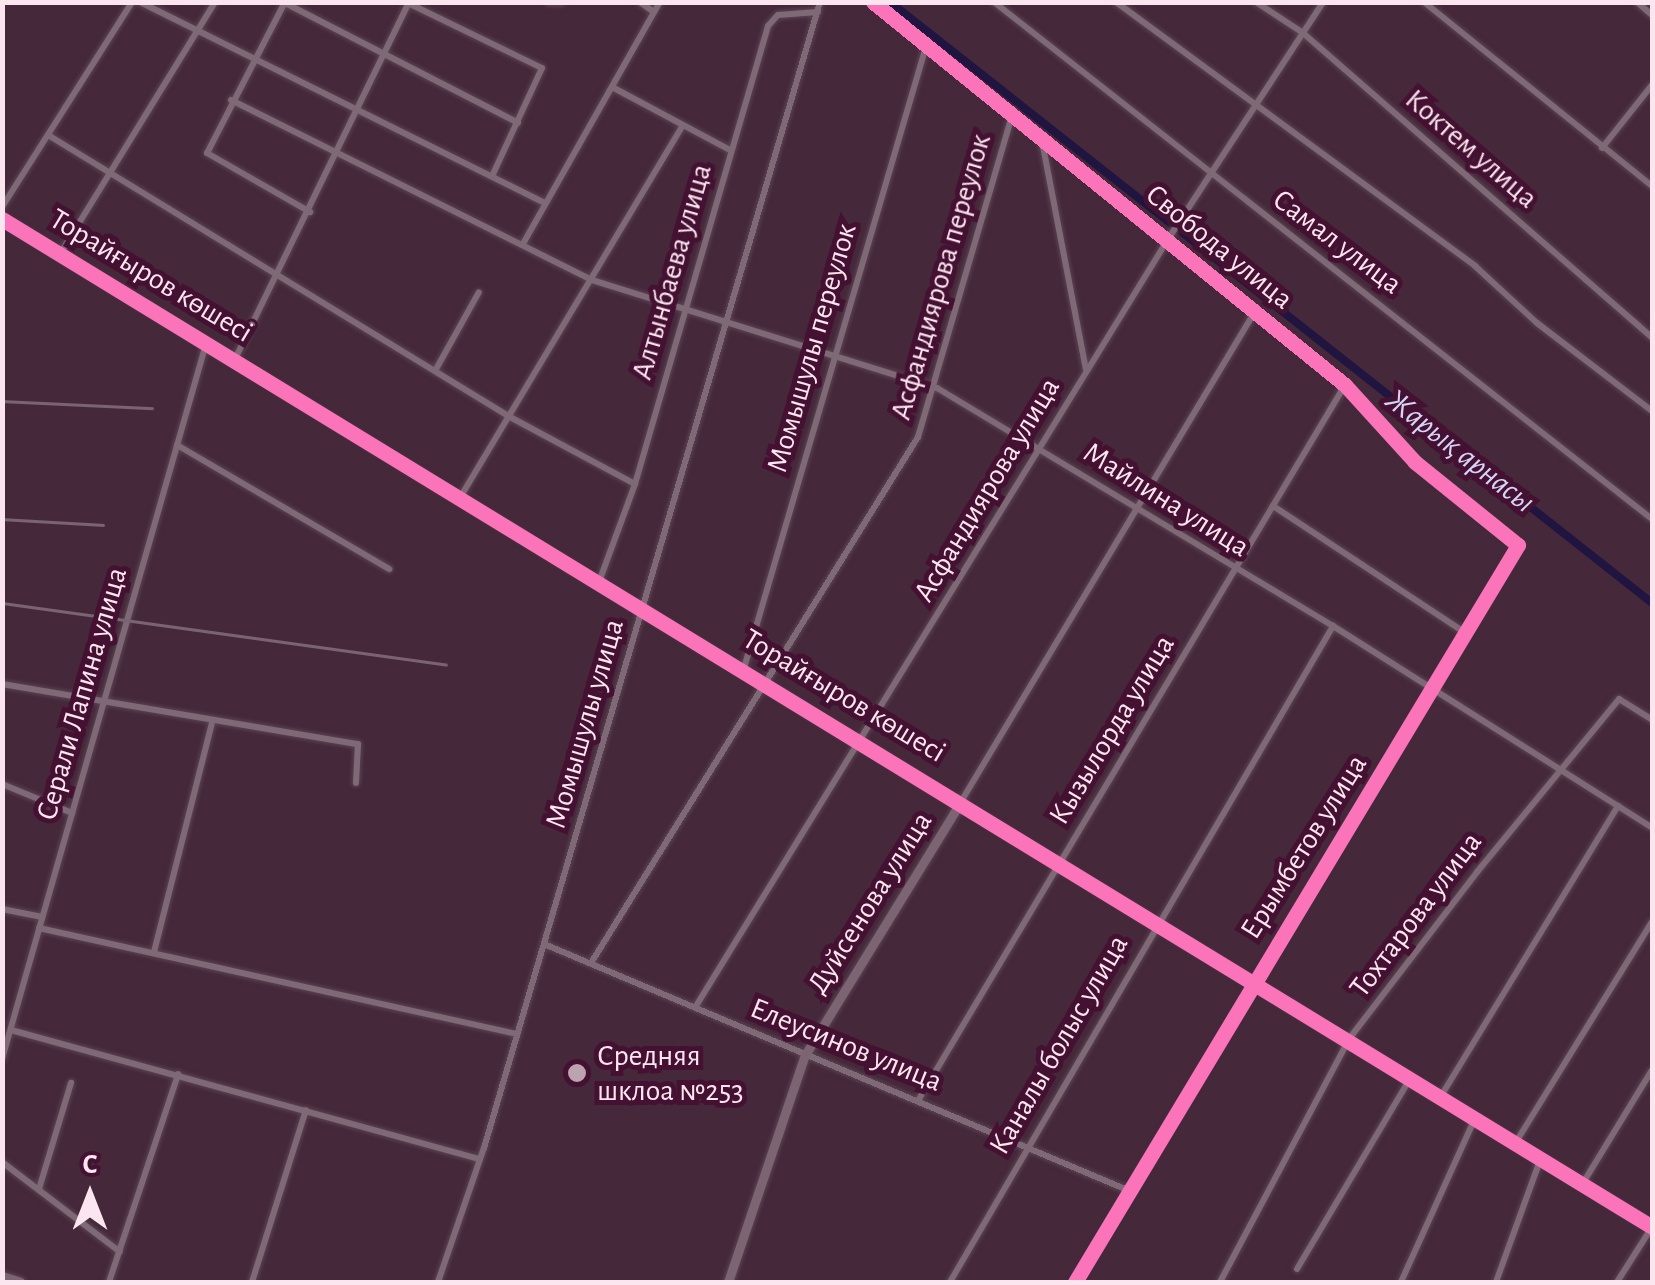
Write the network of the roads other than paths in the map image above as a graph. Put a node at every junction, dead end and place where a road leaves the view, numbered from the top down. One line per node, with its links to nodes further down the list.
1 (132, 2): 34 (street)
2 (140, 2): 20 (street)
3 (215, 2): 20 (street)
4 (549, 2): 5 (street)
5 (562, 2)
6 (640, 2): 18 (street)
7 (660, 2): 18 (street)
8 (873, 2): 22 (street, Свобода улица)
9 (994, 2): 39 (street, Самал улица)
10 (1116, 2): 28 (street)
11 (1256, 2): 21 (street, Коктем улица)
12 (1323, 2): 21 (street, Асфандиярова улица)
13 (1424, 2): 35 (street)
14 (1637, 2): 19 (street)
15 (285, 3): 23 (street); 24 (street)
16 (408, 3): 23 (street); 31 (street)
17 (819, 7): 36 (street, Алтынбаева улица); 54 (street, Момышулы улица)
18 (654, 12): 26 (street)
19 (1652, 14)
20 (198, 31): 24 (street); 38 (street)
21 (1303, 33): 28 (street, Асфандиярова улица); 55 (street, Коктем улица)
22 (927, 42): 29 (street, Свобода улица); 57 (street, Момышулы переулок)
23 (384, 53): 30 (street); 31 (street)
24 (251, 59): 27 (street); 30 (street)
25 (1652, 85): 35 (street)
26 (612, 88): 32 (street); 42 (street)
27 (230, 100): 37 (street, Майлина улица); 44 (street)
28 (1256, 106): 39 (street, Асфандиярова улица); 63 (street)
29 (1013, 112): 33 (street, Свобода улица); 62 (street, Асфандиярова переулок)
30 (357, 114): 37 (street); 40 (street)
31 (518, 123): 40 (street)
32 (683, 125): 36 (street); 50 (street)
33 (1041, 134): 47 (street, Свобода улица); 59 (street)
34 (48, 136): 38 (street); 43 (street)
35 (1602, 148): 41 (street)
36 (730, 150): 52 (street, Алтынбаева улица)
37 (338, 152): 44 (street); 46 (street, Майлина улица)
38 (108, 174): 48 (street); 49 (street)
39 (1211, 174): 47 (street, Асфандиярова улица); 71 (street, Самал улица)
40 (492, 176): 42 (street)
41 (1652, 186)
42 (545, 203): 46 (street)
43 (2, 207)
44 (310, 212): 49 (street)
45 (2, 219): 48 (street, Торайғыров көшесі)
46 (524, 242): 50 (street, Майлина улица)
47 (1167, 242): 53 (street, Свобода улица); 59 (street, Асфандиярова улица)
48 (60, 254): 56 (street, Торайғыров көшесі)
49 (282, 272): 58 (street); 60 (street)
50 (592, 280): 52 (street, Майлина улица); 64 (street)
51 (479, 292): 60 (street)
52 (684, 313): 54 (street, Майлина улица); 67 (street, Алтынбаева улица)
53 (1254, 313): 61 (street, Свобода улица); 70 (street, Дуйсенова улица)
54 (727, 321): 57 (street, Майлина улица); 76 (street, Момышулы улица)
55 (1652, 336)
56 (207, 342): 58 (street, Торайғыров көшесі); 65 (street, Серали Лапина улица)
57 (833, 355): 62 (street, Майлина улица); 79 (street, Момышулы переулок)
58 (235, 359): 68 (street, Торайғыров көшесі)
59 (1087, 370): 66 (street, Асфандиярова улица)
60 (435, 371): 64 (street)
61 (1345, 385): 69 (street, Кызылорда улица); 72 (street, Свобода улица)
62 (937, 388): 66 (street, Майлина улица); 80 (street, Асфандиярова переулок)
63 (1652, 411)
64 (510, 417): 67 (street); 68 (street)
65 (177, 445): 73 (street); 83 (street, Серали Лапина улица)
66 (1039, 446): 70 (street, Майлина улица); 86 (street, Асфандиярова улица)
67 (635, 484): 75 (street, Алтынбаева улица)
68 (460, 496): 75 (street, Торайғыров көшесі)
69 (1273, 506): 74 (street, Кызылорда улица); 78 (street)
70 (1138, 508): 74 (street, Майлина улица); 90 (street, Дуйсенова улица)
71 (1652, 518)
72 (1518, 545): 78 (street, Ерымбетов улица)
73 (389, 570)
74 (1235, 571): 77 (street, Майлина улица); 94 (street, Кызылорда улица)
75 (600, 582): 76 (street, Торайғыров көшесі)
76 (643, 606): 79 (street, Торайғыров көшесі); 100 (street, Момышулы улица)
77 (1333, 626): 82 (street, Майлина улица); 97 (street, Каналы болыс улица)
78 (1464, 632): 82 (street, Ерымбетов улица)
79 (744, 668): 80 (street, Торайғыров көшесі)
80 (766, 682): 86 (street, Торайғыров көшесі); 102 (street, Асфандиярова переулок)
81 (2, 684): 83 (street)
82 (1433, 690): 87 (street, Майлина улица); 103 (street, Ерымбетов улица)
83 (102, 702): 85 (street); 92 (street, Серали Лапина улица)
84 (1652, 720): 87 (street, Тохтарова улица)
85 (212, 722): 88 (street); 101 (street)
86 (862, 740): 90 (street, Торайғыров көшесі); 104 (street, Асфандиярова улица)
87 (1558, 766): 91 (street, Майлина улица); 107 (street, Тохтарова улица)
88 (356, 783)
89 (2, 784): 92 (street)
90 (962, 800): 94 (street, Торайғыров көшесі); 108 (street, Дуйсенова улица)
91 (1618, 806): 93 (street, Майлина улица); 114 (street)
92 (72, 813): 96 (street, Серали Лапина улица)
93 (1652, 828)
94 (1060, 860): 97 (street, Торайғыров көшесі); 115 (street, Кызылорда улица)
95 (2, 908): 96 (street)
96 (42, 917): 99 (street, Серали Лапина улица)
97 (1158, 921): 103 (street, Торайғыров көшесі); 119 (street, Каналы болыс улица)
98 (1652, 922): 118 (street)
99 (39, 928): 101 (street); 105 (street, Серали Лапина улица)
100 (544, 944): 102 (street, Елеусинов улица); 106 (street, Момышулы улица)
101 (154, 952): 106 (street)
102 (591, 963): 104 (street, Елеусинов улица)
103 (1254, 980): 107 (street, Торайғыров көшесі); 125 (street, Ерымбетов улица)
104 (696, 1006): 108 (street, Елеусинов улица)
105 (10, 1030): 109 (street, Серали Лапина улица); 111 (street)
106 (518, 1034): 121 (street, Момышулы улица)
107 (1349, 1039): 112 (street, Торайғыров көшесі); 137 (street, Тохтарова улица)
108 (805, 1055): 115 (street, Елеусинов улица); 134 (street, Дуйсенова улица)
109 (2, 1059)
110 (1652, 1070): 123 (street)
111 (178, 1074): 116 (street); 127 (street)
112 (1411, 1077): 114 (street, Торайғыров көшесі); 128 (street)
113 (71, 1083): 124 (street)
114 (1441, 1096): 117 (street, Торайғыров көшесі)
115 (919, 1099): 119 (street, Елеусинов улица)
116 (306, 1110): 121 (street); 132 (street)
117 (1475, 1117): 118 (street, Торайғыров көшесі); 138 (street)
118 (1516, 1142): 120 (street, Торайғыров көшесі)
119 (1026, 1143): 125 (street, Елеусинов улица); 135 (street, Каналы болыс улица)
120 (1541, 1157): 123 (street, Торайғыров көшесі); 139 (street)
121 (480, 1159): 133 (street, Момышулы улица)
122 (2, 1162): 124 (street)
123 (1583, 1183): 126 (street, Торайғыров көшесі)
124 (39, 1190): 127 (street)
125 (1130, 1191): 136 (street, Ерымбетов улица)
126 (1652, 1227): 140 (street)
127 (120, 1252): 131 (street)
128 (1297, 1268)
129 (2, 1276): 130 (street)
130 (20, 1282)
131 (109, 1282)
132 (252, 1282)
133 (438, 1282)
134 (728, 1282)
135 (950, 1282)
136 (1076, 1282)
137 (1220, 1282)
138 (1401, 1282)
139 (1496, 1282)
140 (1617, 1282)

